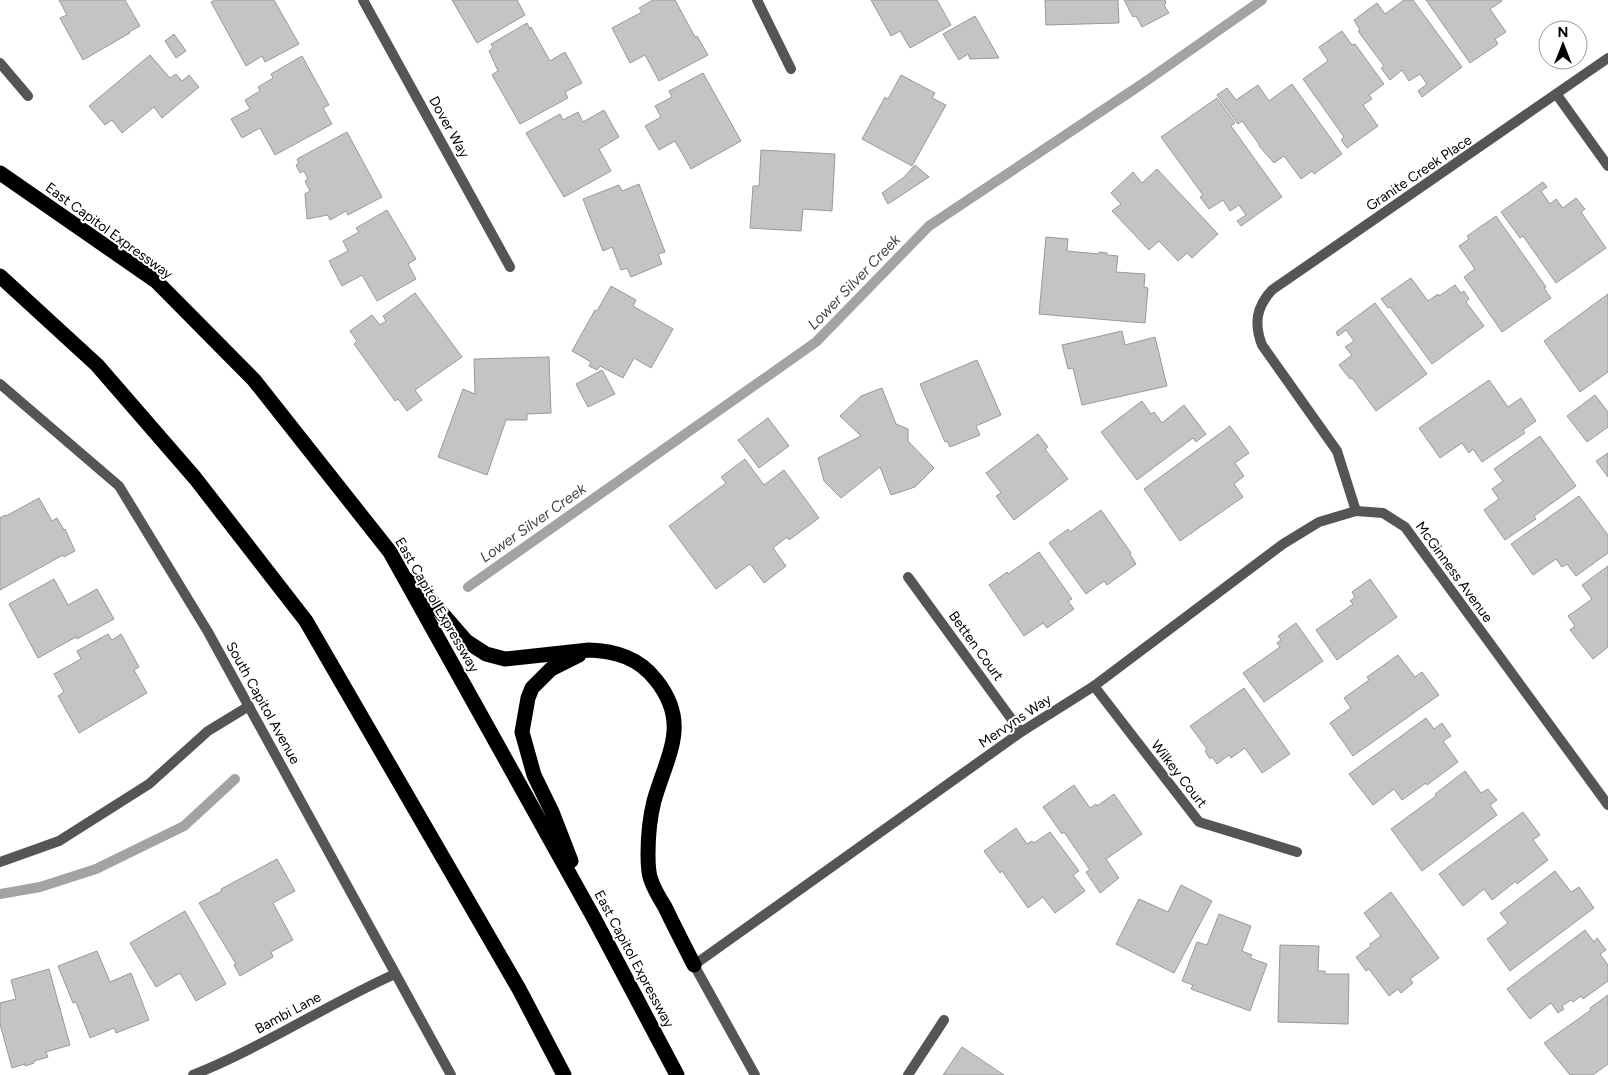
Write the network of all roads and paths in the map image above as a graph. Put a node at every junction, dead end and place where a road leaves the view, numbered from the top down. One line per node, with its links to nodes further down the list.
1 (364, 0): 10 (street, Dover Way)
2 (757, 0): 5 (street)
3 (1608, 58): 6 (street, Granite Creek Place)
4 (0, 63): 7 (street)
5 (791, 69)
6 (1557, 95): 8 (street); 13 (street, Granite Creek Place)
7 (28, 96)
8 (1608, 166)
9 (0, 173): 14 (highway, East Capitol Expressway)
10 (510, 267)
11 (0, 276): 29 (highway)
12 (0, 384): 18 (street, South Capitol Avenue)
13 (1356, 511): 17 (street, Mervyns Way); 20 (street, McGinness Avenue)
14 (390, 552): 16 (highway); 23 (highway, East Capitol Expressway)
15 (908, 576): 19 (street, Betten Court)
16 (589, 650): 23 (highway); 24 (highway)
17 (1094, 686): 19 (street, Mervyns Way); 21 (street, Wilkey Court)
18 (249, 706): 22 (street); 25 (street, South Capitol Avenue)
19 (1021, 732): 24 (street, Mervyns Way)
20 (1608, 805)
21 (1297, 852)
22 (0, 862)
23 (595, 920): 30 (highway, East Capitol Expressway)
24 (694, 965): 31 (street)
25 (395, 974): 27 (street, Bambi Lane); 28 (street, South Capitol Avenue)
26 (944, 1020): 32 (street)
27 (193, 1075)
28 (451, 1075)
29 (564, 1075)
30 (678, 1075)
31 (755, 1075)
32 (908, 1075)

